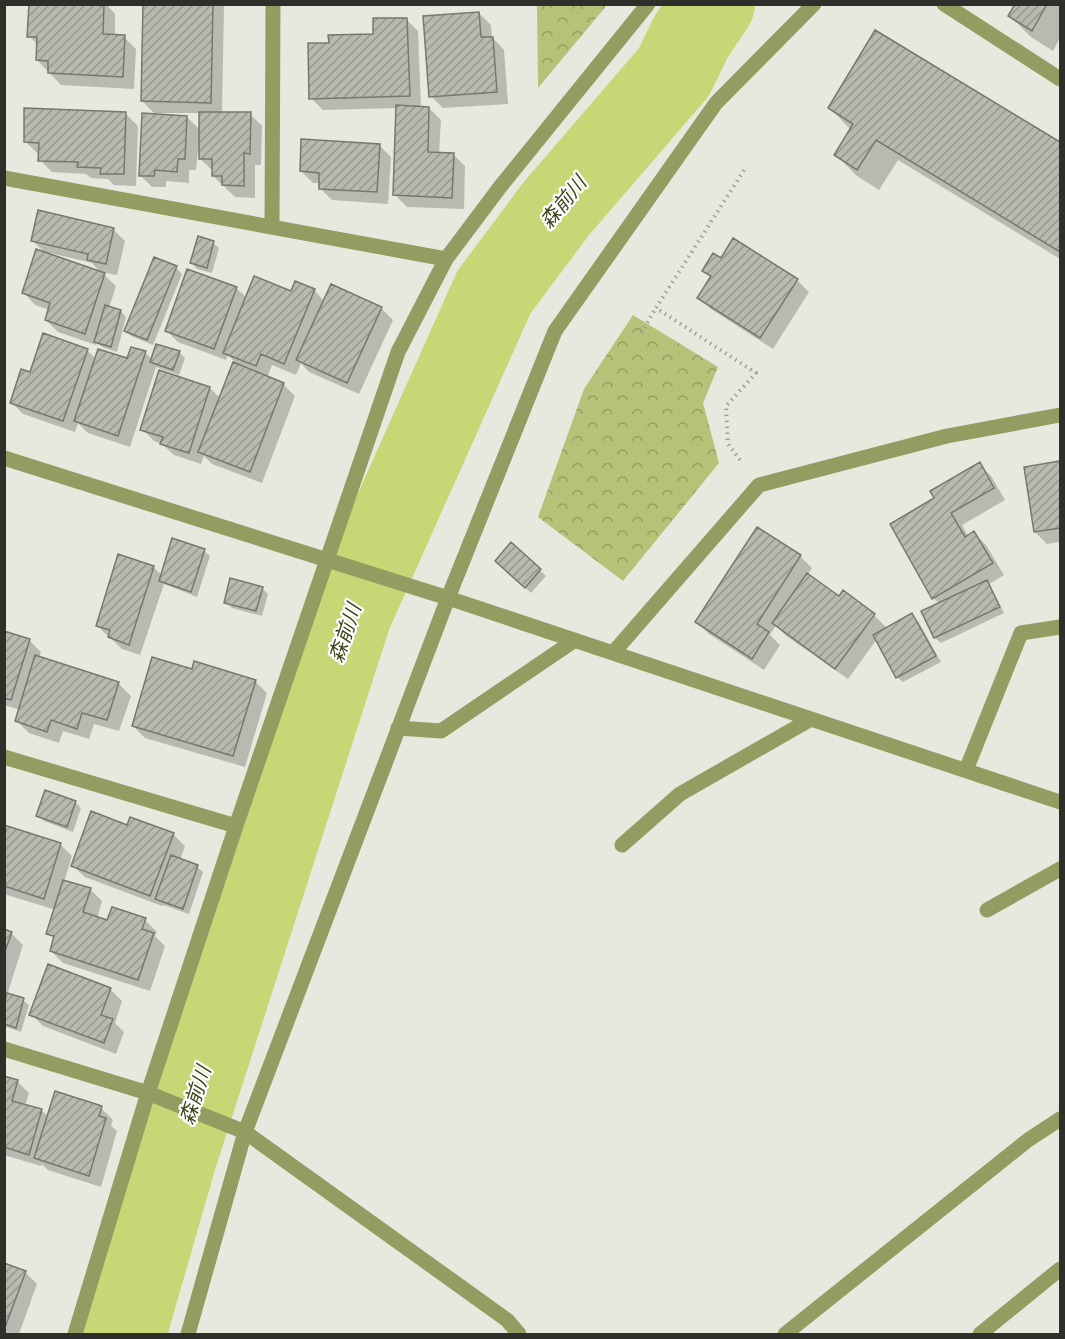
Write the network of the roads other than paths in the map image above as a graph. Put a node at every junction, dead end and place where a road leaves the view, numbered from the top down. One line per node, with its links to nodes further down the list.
1 (273, 4): 7 (street)
2 (648, 4): 8 (street)
3 (814, 4): 12 (street)
4 (944, 4): 5 (street)
5 (1060, 79)
6 (4, 178): 7 (street)
7 (272, 226): 8 (street)
8 (446, 259): 11 (street)
9 (1060, 415): 15 (street)
10 (4, 458): 11 (street)
11 (326, 561): 12 (street); 21 (street)
12 (448, 598): 14 (street); 17 (street)
13 (1060, 627): 19 (street)
14 (574, 640): 15 (street); 17 (street)
15 (613, 653): 16 (street)
16 (811, 719): 19 (street); 22 (street)
17 (398, 728): 28 (street)
18 (4, 757): 21 (street)
19 (966, 770): 20 (street)
20 (1060, 802)
21 (237, 826): 26 (street)
22 (622, 845)
23 (1060, 869): 24 (street)
24 (987, 910)
25 (4, 1049): 26 (street)
26 (148, 1092): 28 (street); 30 (street)
27 (1060, 1119): 33 (street)
28 (245, 1132): 31 (street); 32 (street)
29 (1060, 1269): 34 (street)
30 (75, 1335)
31 (188, 1335)
32 (519, 1335)
33 (785, 1335)
34 (980, 1335)

